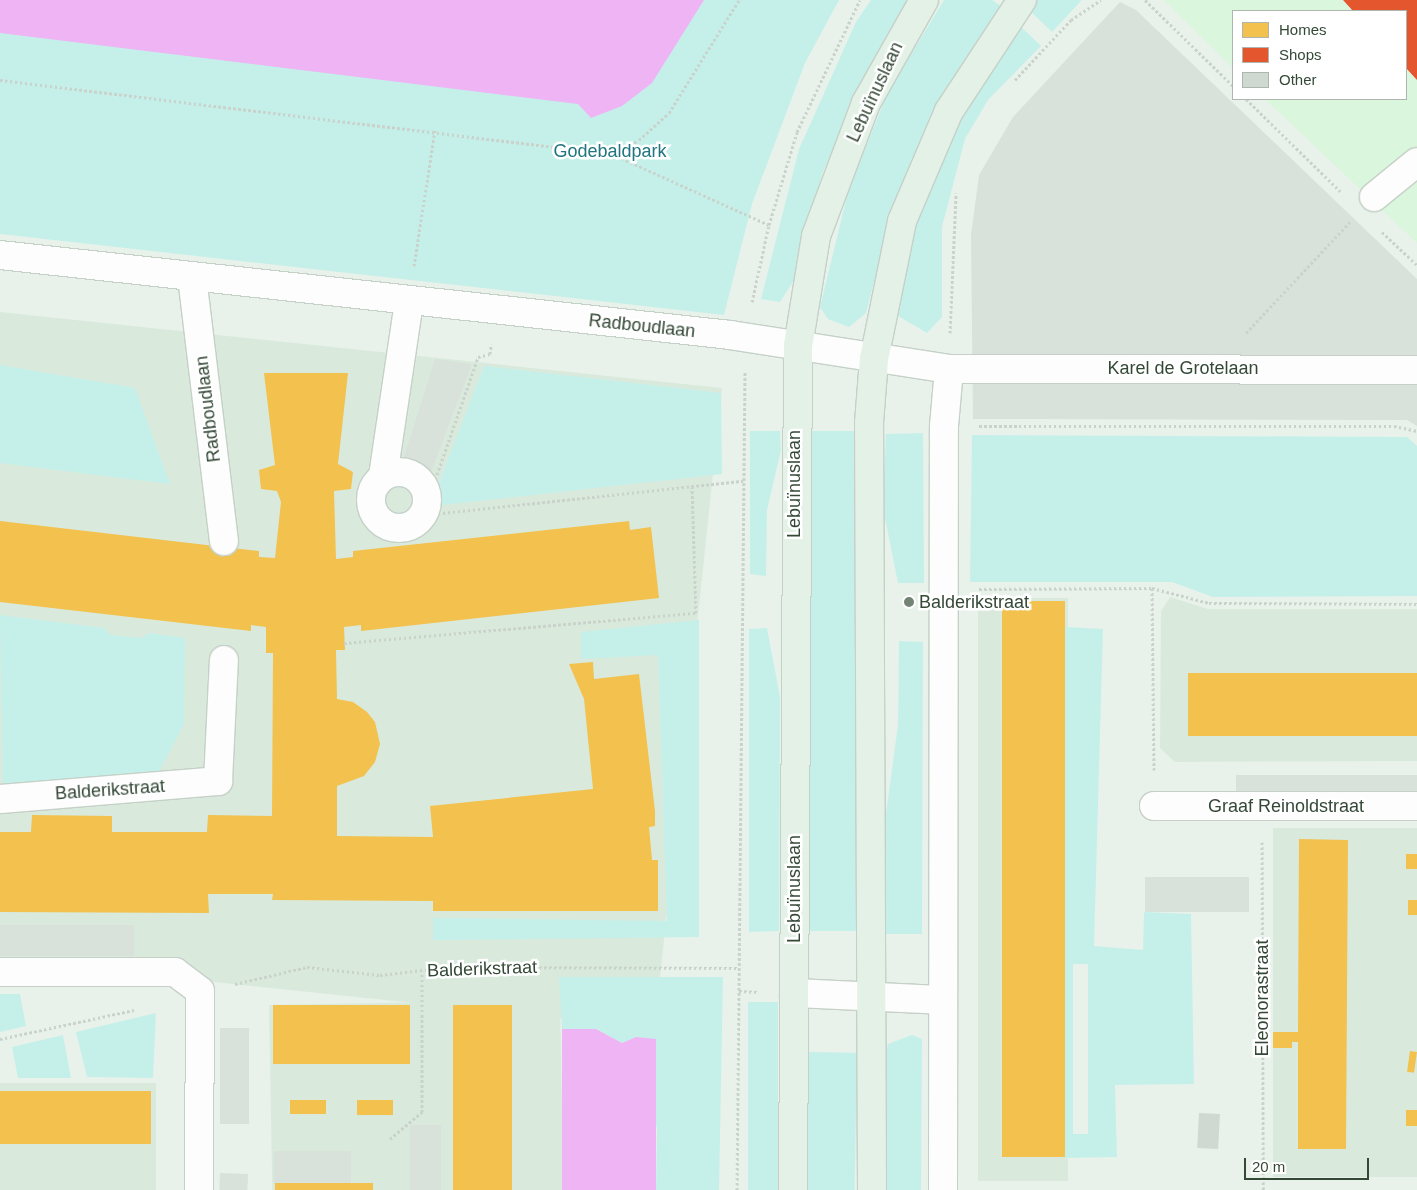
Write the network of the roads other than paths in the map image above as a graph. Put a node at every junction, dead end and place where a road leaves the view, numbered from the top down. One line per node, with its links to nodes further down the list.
1 (924, 0): 8 (main road, Lebuïnuslaan)
2 (1022, 0): 9 (main road)
3 (1417, 162): 4 (street)
4 (1367, 204)
5 (0, 255): 6 (street, Radboudlaan)
6 (192, 277): 7 (street, Radboudlaan); 13 (street, Radboudlaan)
7 (409, 303): 8 (street, Radboudlaan); 12 (street)
8 (798, 346): 9 (street, Radboudlaan); 19 (main road, Lebuïnuslaan)
9 (874, 359): 10 (street); 20 (main road)
10 (949, 369): 11 (street, Karel de Grotelaan); 21 (street)
11 (1417, 370)
12 (383, 476): 12 (street)
13 (224, 541)
14 (224, 660): 15 (street, Balderikstraat)
15 (0, 799)
16 (1154, 806): 17 (street, Graaf Reinoldstraat)
17 (1417, 806)
18 (0, 972): 22 (street)
19 (794, 993): 20 (street); 23 (main road, Lebuïnuslaan)
20 (873, 996): 21 (street); 24 (main road)
21 (942, 1000): 25 (street)
22 (199, 1190)
23 (793, 1190)
24 (872, 1190)
25 (943, 1190)

